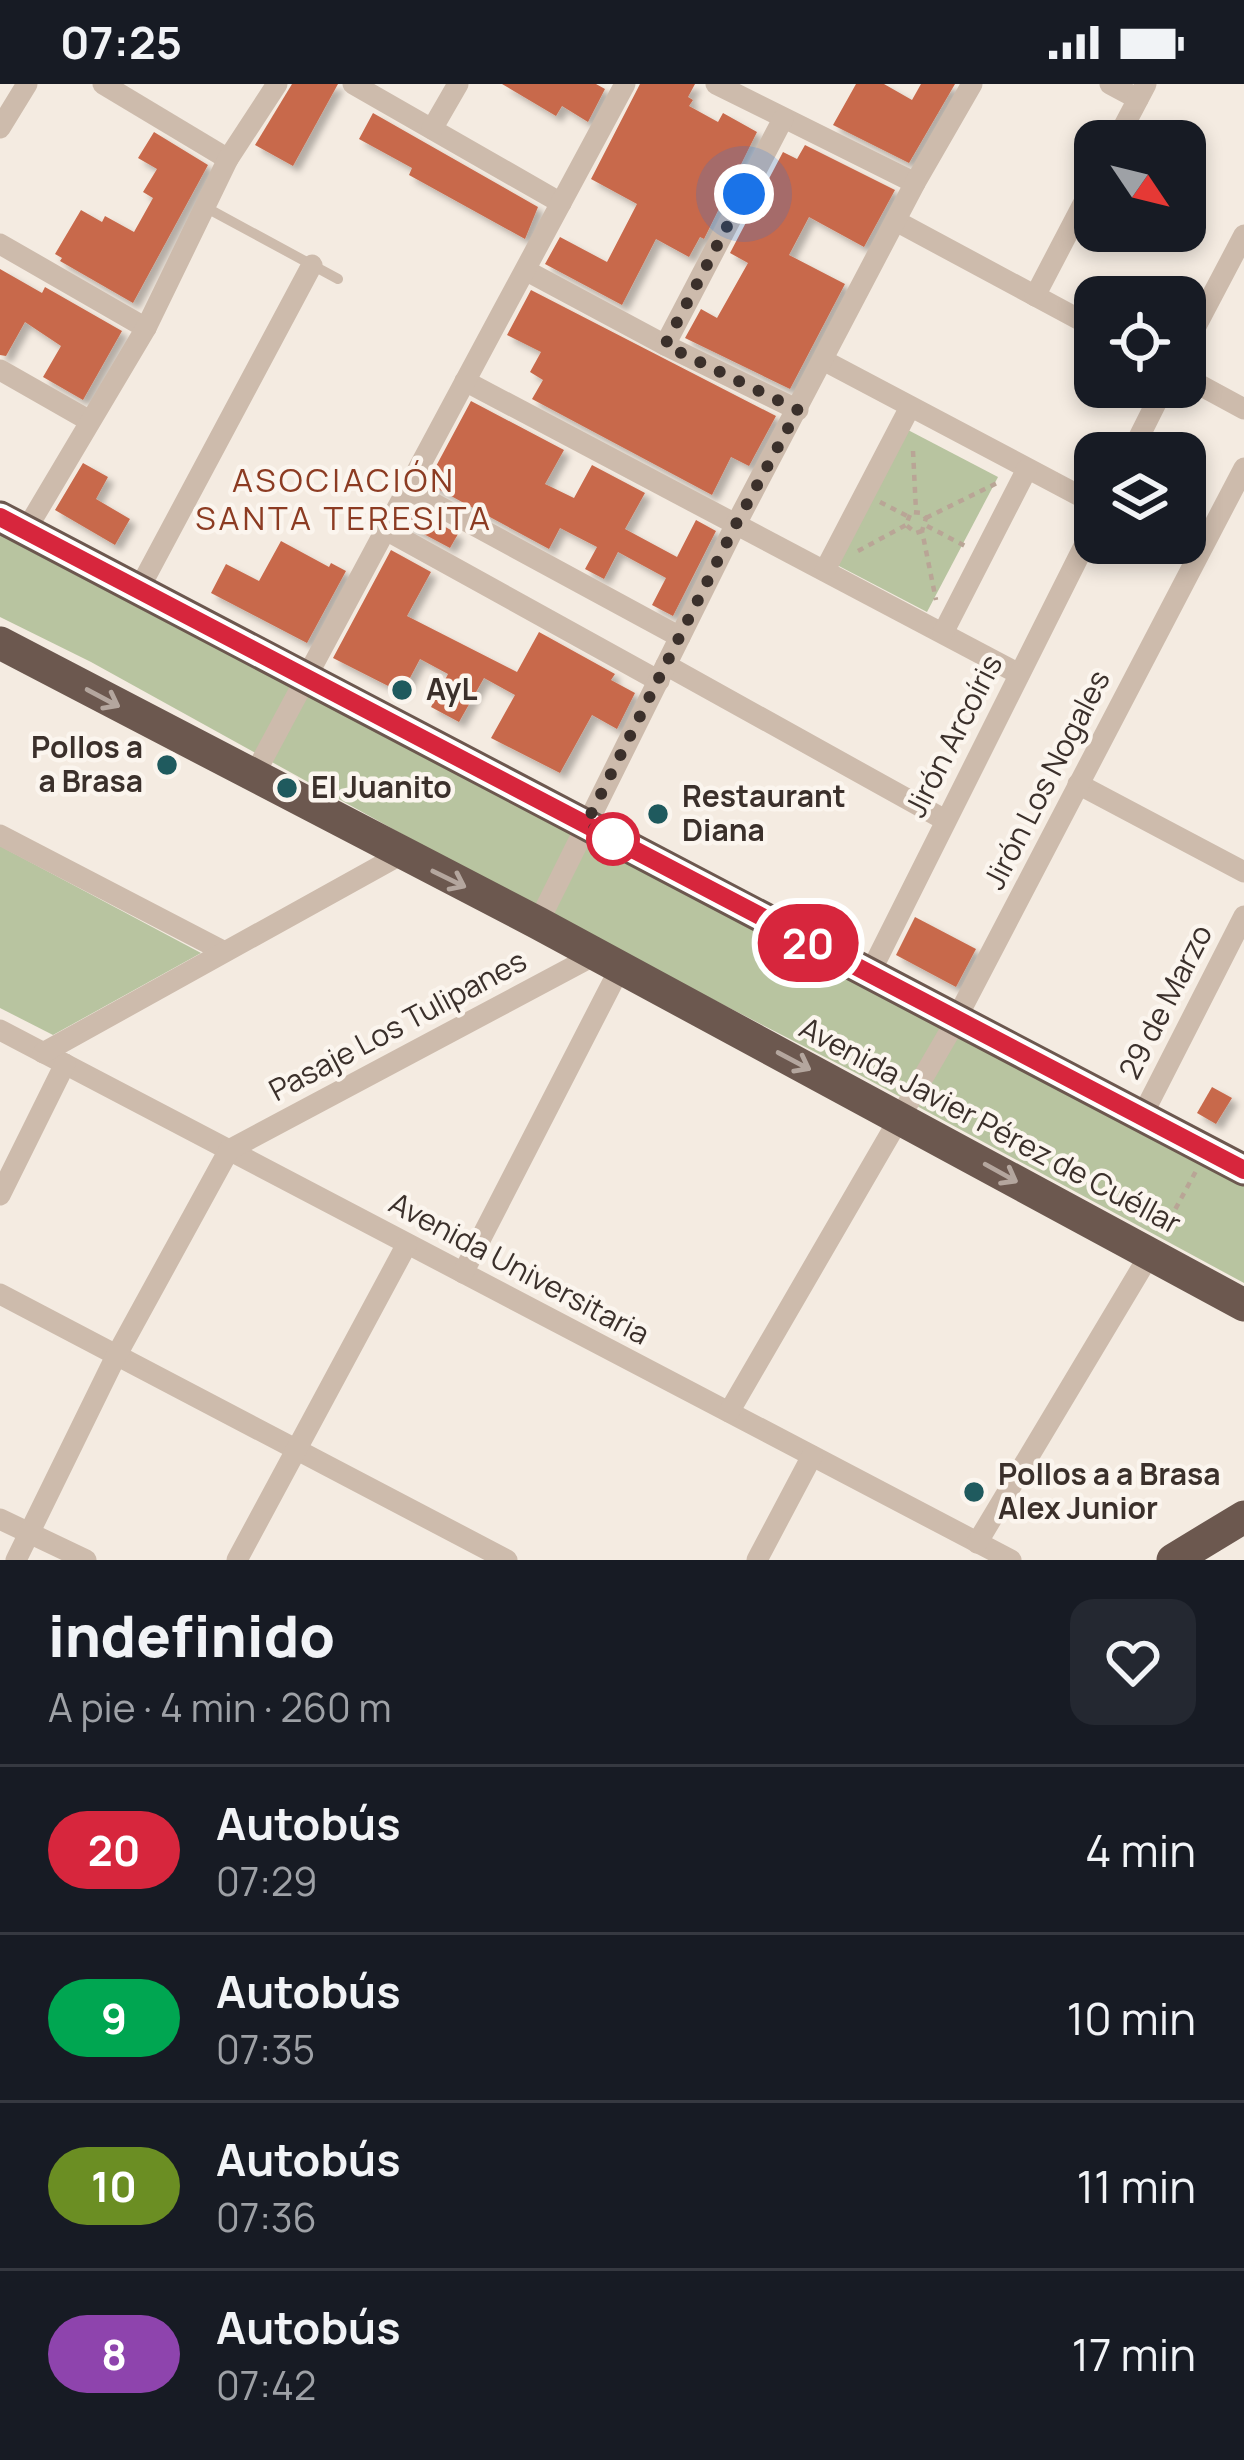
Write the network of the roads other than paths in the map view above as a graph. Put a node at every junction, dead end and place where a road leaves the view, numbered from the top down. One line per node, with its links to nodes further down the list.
1 (27, 84): 13 (street)
2 (103, 84): 15 (street)
3 (277, 84): 15 (street)
4 (352, 84): 14 (street)
5 (458, 84): 14 (street)
6 (625, 84): 17 (street)
7 (716, 84): 11 (street)
8 (972, 84): 16 (street)
9 (1110, 84): 10 (street)
10 (1142, 91): 12 (street)
11 (783, 119): 16 (street); 30 (street)
12 (1127, 120)
13 (0, 128)
14 (433, 129): 17 (street)
15 (228, 159): 18 (street)
16 (915, 183): 19 (street)
17 (561, 203): 24 (street)
18 (205, 207): 23 (lane); 29 (street)
19 (896, 220): 26 (street); 31 (street)
20 (1074, 222): 26 (street)
21 (1244, 235): 27 (street)
22 (0, 244): 29 (street)
23 (312, 265): 25 (lane); 48 (street)
24 (527, 271): 30 (street); 33 (street)
25 (338, 279)
26 (1036, 296): 28 (street)
27 (1206, 307)
28 (1074, 317)
29 (146, 328): 38 (street)
30 (665, 345): 37 (street)
31 (824, 360): 35 (street); 37 (street)
32 (0, 370): 38 (street)
33 (465, 381): 41 (street); 44 (street)
34 (1206, 388): 36 (street)
35 (910, 406): 40 (street); 47 (street)
36 (1244, 409)
37 (798, 410): 44 (street)
38 (88, 420): 43 (street)
39 (1244, 468): 56 (street, Jirón Los Nogales)
40 (1027, 469): 42 (street); 49 (street)
41 (409, 490): 45 (street); 50 (street)
42 (1074, 493)
43 (13, 523): 48 (highway)
44 (736, 524): 47 (street); 50 (street)
45 (386, 530): 52 (street); 54 (street)
46 (1074, 564): 53 (street, Jirón Arcoíris)
47 (825, 570): 49 (street)
48 (139, 589): 54 (highway)
49 (943, 633): 53 (street)
50 (680, 637): 52 (street)
51 (0, 643): 55 (highway, Avenida Javier Pérez de Cuéllar, one-way to 55)
52 (662, 673): 57 (street); 58 (street)
53 (1018, 674): 57 (street, Jirón Arcoíris)
54 (305, 675): 55 (street); 58 (highway)
55 (254, 777): 60 (highway, Avenida Javier Pérez de Cuéllar)
56 (1078, 784): 61 (street); 67 (street, Jirón Los Nogales)
57 (946, 820): 66 (street, Jirón Arcoíris)
58 (586, 824): 63 (street); 66 (highway)
59 (0, 835): 64 (street)
60 (400, 855): 63 (highway, Avenida Javier Pérez de Cuéllar, one-way to 63); 64 (street)
61 (1244, 872)
62 (1244, 916): 72 (street, 29 de Marzo)
63 (538, 923): 65 (highway, Avenida Javier Pérez de Cuéllar)
64 (223, 951): 69 (street)
65 (608, 961): 71 (highway, Avenida Javier Pérez de Cuéllar, one-way to 71); 73 (street, Pasaje Los Tulipanes); 78 (street)
66 (868, 975): 67 (highway)
67 (956, 1020): 71 (street, Jirón Los Nogales); 72 (highway)
68 (0, 1030): 69 (street, Avenida Universitaria)
69 (43, 1053): 70 (street, Avenida Universitaria)
70 (65, 1064): 73 (street, Avenida Universitaria); 75 (street)
71 (898, 1116): 77 (highway, Avenida Javier Pérez de Cuéllar, one-way to 77); 82 (street, Jirón Los Nogales)
72 (1142, 1117): 74 (highway)
73 (229, 1150): 76 (street, Avenida Universitaria); 81 (street)
74 (1244, 1170)
75 (0, 1195)
76 (407, 1244): 78 (street, Avenida Universitaria); 83 (street)
77 (1150, 1255): 80 (highway, Avenida Javier Pérez de Cuéllar); 88 (street)
78 (463, 1273): 82 (street, Avenida Universitaria)
79 (0, 1294): 81 (street)
80 (1244, 1305)
81 (115, 1358): 83 (street); 87 (street)
82 (728, 1412): 84 (street, Avenida Universitaria)
83 (296, 1450): 91 (street); 92 (street)
84 (812, 1456): 88 (street, Avenida Universitaria); 93 (street)
85 (1244, 1517): 95 (highway)
86 (0, 1519): 87 (street)
87 (30, 1534): 89 (street); 90 (street)
88 (977, 1544): 94 (street, Avenida Universitaria)
89 (16, 1560)
90 (86, 1560)
91 (237, 1560)
92 (507, 1560)
93 (758, 1560)
94 (1011, 1560)
95 (1173, 1560)

